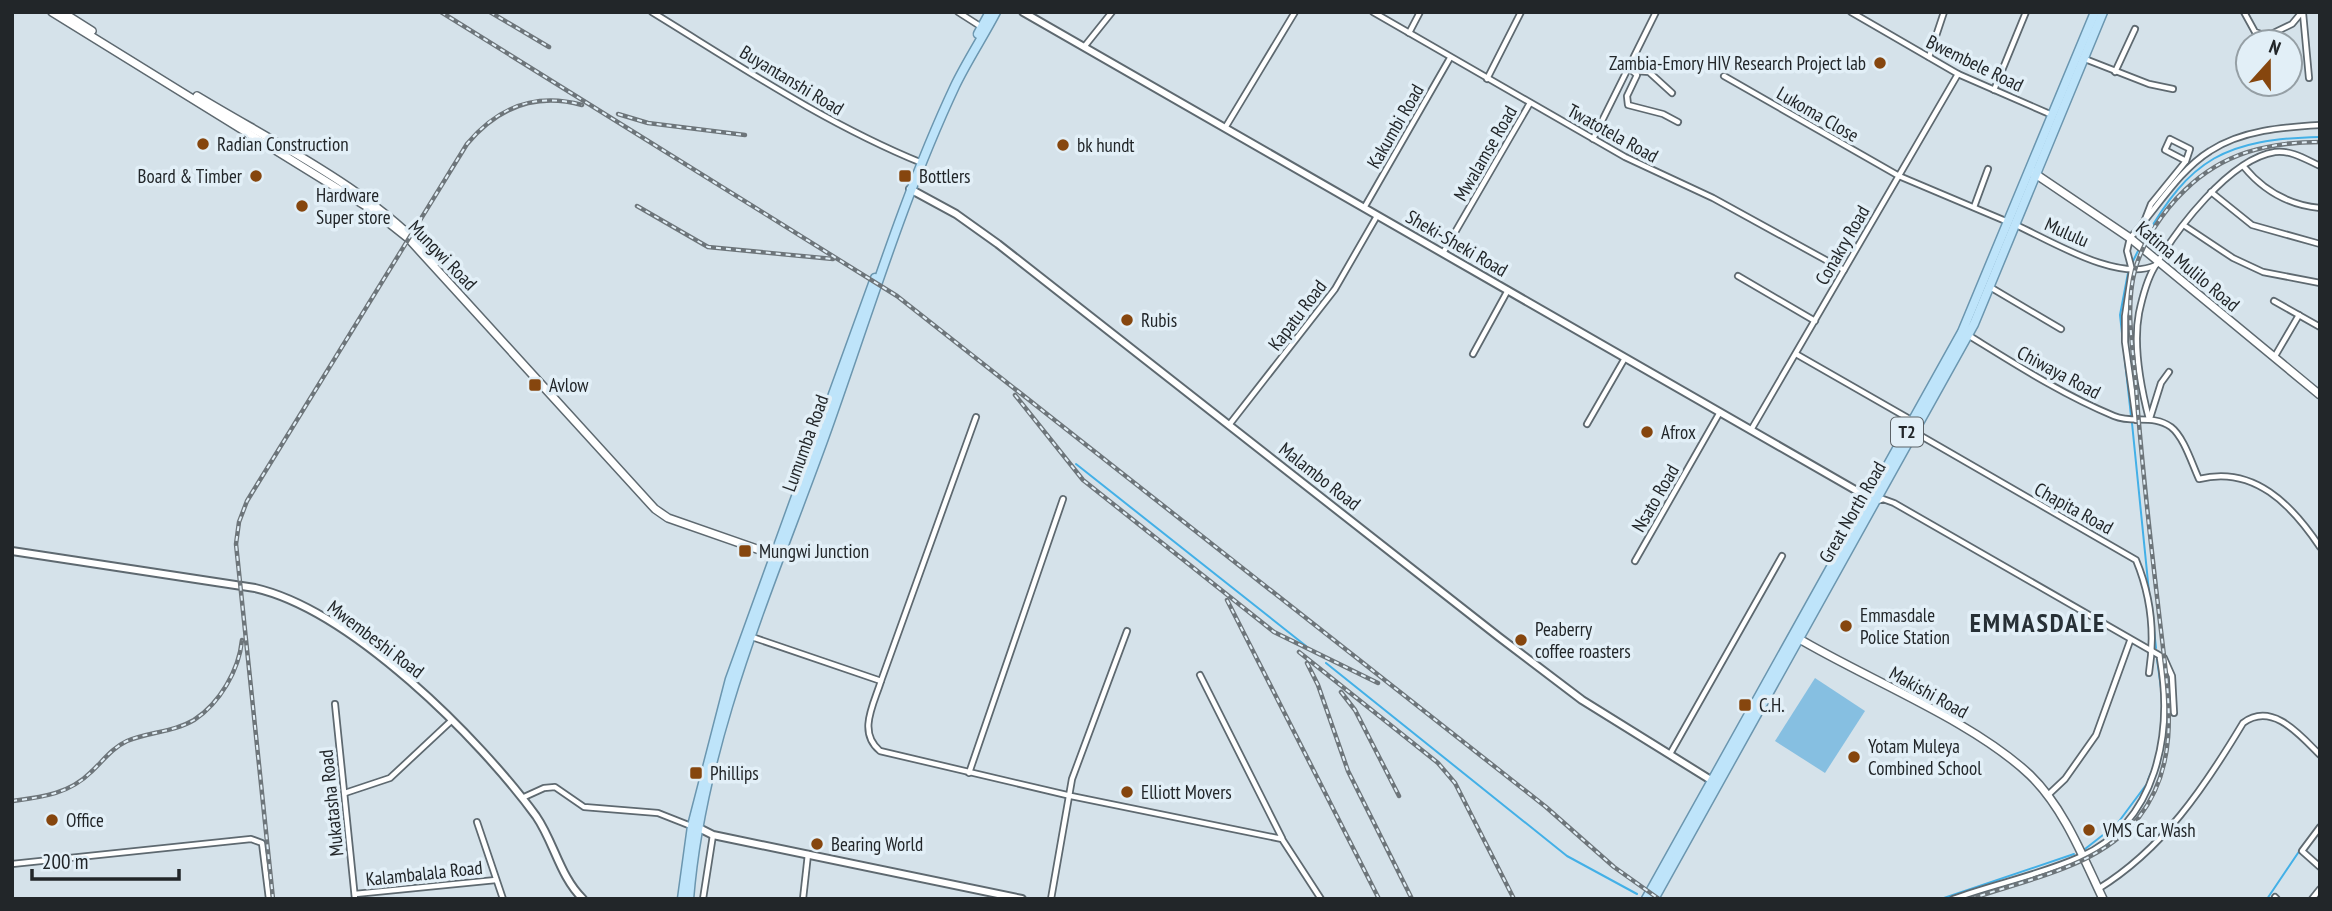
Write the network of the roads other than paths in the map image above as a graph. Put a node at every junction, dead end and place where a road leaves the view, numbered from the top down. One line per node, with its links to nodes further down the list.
1 (52, 12): 21 (main road, Mungwi Road)
2 (62, 12): 21 (main road, Mungwi Road)
3 (652, 12): 46 (street, Buyantanshi Road)
4 (958, 12): 22 (street)
5 (989, 12): 22 (main road, Lumumba Road)
6 (996, 12): 22 (main road, Lumumba Road)
7 (1023, 12): 25 (street, Sheki-Sheki Road)
8 (1112, 12): 25 (street)
9 (1295, 12): 43 (street)
10 (1373, 12): 24 (street, Twatotela Road)
11 (1420, 12): 24 (street)
12 (1521, 12): 35 (street)
13 (1656, 12): 29 (street)
14 (1851, 12): 26 (street, Bwembele Road)
15 (1944, 12): 26 (street)
16 (2026, 12): 37 (street)
17 (2095, 12): 40 (main road, Great North Road / T2)
18 (2103, 12): 28 (main road, Great North Road / T2)
19 (2244, 12): 20 (street)
20 (2302, 12): 34 (street)
21 (80, 26): 96 (main road, Mungwi Road)
22 (984, 28): 46 (main road, Lumumba Road)
23 (2135, 29): 31 (street)
24 (1409, 34): 27 (street, Twatotela Road)
25 (1084, 47): 43 (street, Sheki-Sheki Road)
26 (1929, 57): 32 (street, Bwembele Road)
27 (1450, 58): 35 (street, Twatotela Road); 55 (street, Kakumbi Road)
28 (2084, 59): 31 (street); 50 (main road, Great North Road / T2)
29 (1629, 68): 30 (street); 44 (street)
30 (1636, 71): 38 (street); 41 (street)
31 (2115, 72): 36 (street)
32 (1958, 74): 37 (street, Bwembele Road); 51 (street, Conakry Road)
33 (1724, 76): 51 (street, Lukoma Close)
34 (2309, 78)
35 (1487, 79): 39 (street, Twatotela Road)
36 (2173, 89)
37 (1994, 90): 40 (street, Bwembele Road)
38 (1672, 93)
39 (1530, 103): 44 (street, Twatotela Road); 63 (street, Mwalamse Road)
40 (2052, 115): 50 (main road, Great North Road / T2)
41 (1678, 122)
42 (2320, 125): 58 (street)
43 (1225, 128): 55 (street, Sheki-Sheki Road)
44 (1592, 139): 65 (street, Twatotela Road)
45 (2186, 160): 45 (street); 58 (street)
46 (920, 163): 52 (main road, Lumumba Road)
47 (2320, 166): 48 (street)
48 (2244, 167): 53 (street); 56 (street)
49 (1988, 169): 54 (street)
50 (2034, 172): 59 (main road, Great North Road / T2); 61 (main road, Katima Mulilo Road)
51 (1899, 176): 54 (street, Lukoma Close); 65 (street, Conakry Road)
52 (911, 190): 89 (street, Malambo Road); 96 (main road, Lumumba Road)
53 (2211, 192): 60 (street); 62 (street)
54 (1974, 207): 59 (street, Mululu)
55 (1364, 208): 57 (street, Sheki-Sheki Road)
56 (2320, 208)
57 (1377, 216): 63 (street, Sheki-Sheki Road); 89 (street, Kapatu Road)
58 (2144, 223): 61 (street)
59 (2012, 224): 66 (street, Mululu); 69 (main road, Great North Road / T2); 76 (main road, Great North Road / T2)
60 (2185, 226): 64 (street); 68 (street)
61 (2130, 238): 64 (main road, Katima Mulilo Road); 66 (street)
62 (2320, 244)
63 (1443, 253): 70 (street, Sheki-Sheki Road)
64 (2158, 263): 66 (street); 79 (main road, Katima Mulilo Road); 85 (street)
65 (1844, 270): 73 (street, Conakry Road)
66 (2132, 270): 86 (street)
67 (1738, 276): 73 (street)
68 (2320, 282)
69 (1990, 287): 75 (street); 76 (main road, Great North Road / T2)
70 (1508, 290): 77 (street); 80 (street, Sheki-Sheki Road)
71 (2274, 301): 72 (street)
72 (2299, 315): 74 (street); 79 (street)
73 (1815, 321): 78 (street, Conakry Road)
74 (2320, 327)
75 (2061, 328)
76 (1965, 333): 86 (street, Chiwaya Road); 87 (main road, Great North Road / T2); 91 (main road, Great North Road / T2)
77 (1473, 354)
78 (1796, 354): 87 (street); 90 (street, Conakry Road)
79 (2275, 356): 82 (main road, Katima Mulilo Road)
80 (1625, 358): 83 (street, Sheki-Sheki Road); 88 (street)
81 (2169, 372): 85 (street)
82 (2320, 395)
83 (1720, 412): 90 (street, Sheki-Sheki Road); 98 (street, Nsato Road)
84 (976, 417): 107 (street)
85 (2149, 419): 86 (street, Chiwaya Road); 94 (street)
86 (2136, 420)
87 (1913, 421): 93 (main road, Great North Road / T2)
88 (1587, 424)
89 (1229, 425): 111 (street, Malambo Road)
90 (1752, 430): 93 (street, Sheki-Sheki Road)
91 (1916, 433): 93 (main road, Great North Road / T2); 103 (street, Chapita Road)
92 (1063, 499): 113 (street)
93 (1872, 500): 101 (main road, Great North Road / T2); 102 (street)
94 (2320, 547)
95 (12, 551): 110 (street, Mwembeshi Road)
96 (778, 554): 100 (main road, Lumumba Road); 120 (main road, Lumumba Road)
97 (1782, 556): 111 (street)
98 (1635, 561)
99 (1126, 631): 117 (street)
100 (752, 637): 107 (street); 120 (main road, Lumumba Road)
101 (1795, 637): 114 (main road, Great North Road / T2); 116 (main road, Makishi Road)
102 (2130, 641): 103 (street); 116 (street)
103 (2151, 653): 104 (street); 105 (street, Chapita Road)
104 (2160, 657): 109 (street); 125 (street)
105 (2149, 673)
106 (1200, 675): 123 (street)
107 (881, 681): 113 (street)
108 (335, 704): 115 (street, Mukatasha Road)
109 (2174, 713)
110 (451, 721): 115 (street); 118 (street, Mwembeshi Road)
111 (1670, 754): 114 (street, Malambo Road)
112 (2320, 755): 129 (street)
113 (969, 773): 117 (street)
114 (1713, 781): 132 (main road, Great North Road / T2); 143 (main road, Great North Road / T2)
115 (345, 793): 131 (street, Mukatasha Road)
116 (2047, 795): 125 (main road, Makishi Road)
117 (1072, 796): 123 (street); 141 (street)
118 (522, 798): 120 (street); 135 (street, Mwembeshi Road)
119 (477, 822): 128 (street)
120 (695, 827): 122 (street); 136 (main road, Lumumba Road); 137 (main road, Lumumba Road)
121 (2320, 827): 127 (street)
122 (713, 835): 124 (street); 138 (street)
123 (1282, 839): 142 (street)
124 (808, 855): 139 (street); 140 (street)
125 (2082, 856): 129 (main road, Makishi Road); 144 (street)
126 (12, 864): 133 (street)
127 (2320, 867)
128 (496, 880): 131 (street, Kalambalala Road); 134 (street)
129 (2098, 889): 145 (main road, Makishi Road)
130 (2320, 889): 146 (street)
131 (355, 896)
132 (1658, 897)
133 (269, 899)
134 (503, 899)
135 (583, 899)
136 (682, 899)
137 (689, 899)
138 (703, 899)
139 (803, 899)
140 (1022, 899)
141 (1051, 899)
142 (1321, 899)
143 (1646, 899)
144 (1953, 899)
145 (2103, 899)
146 (2312, 899)

